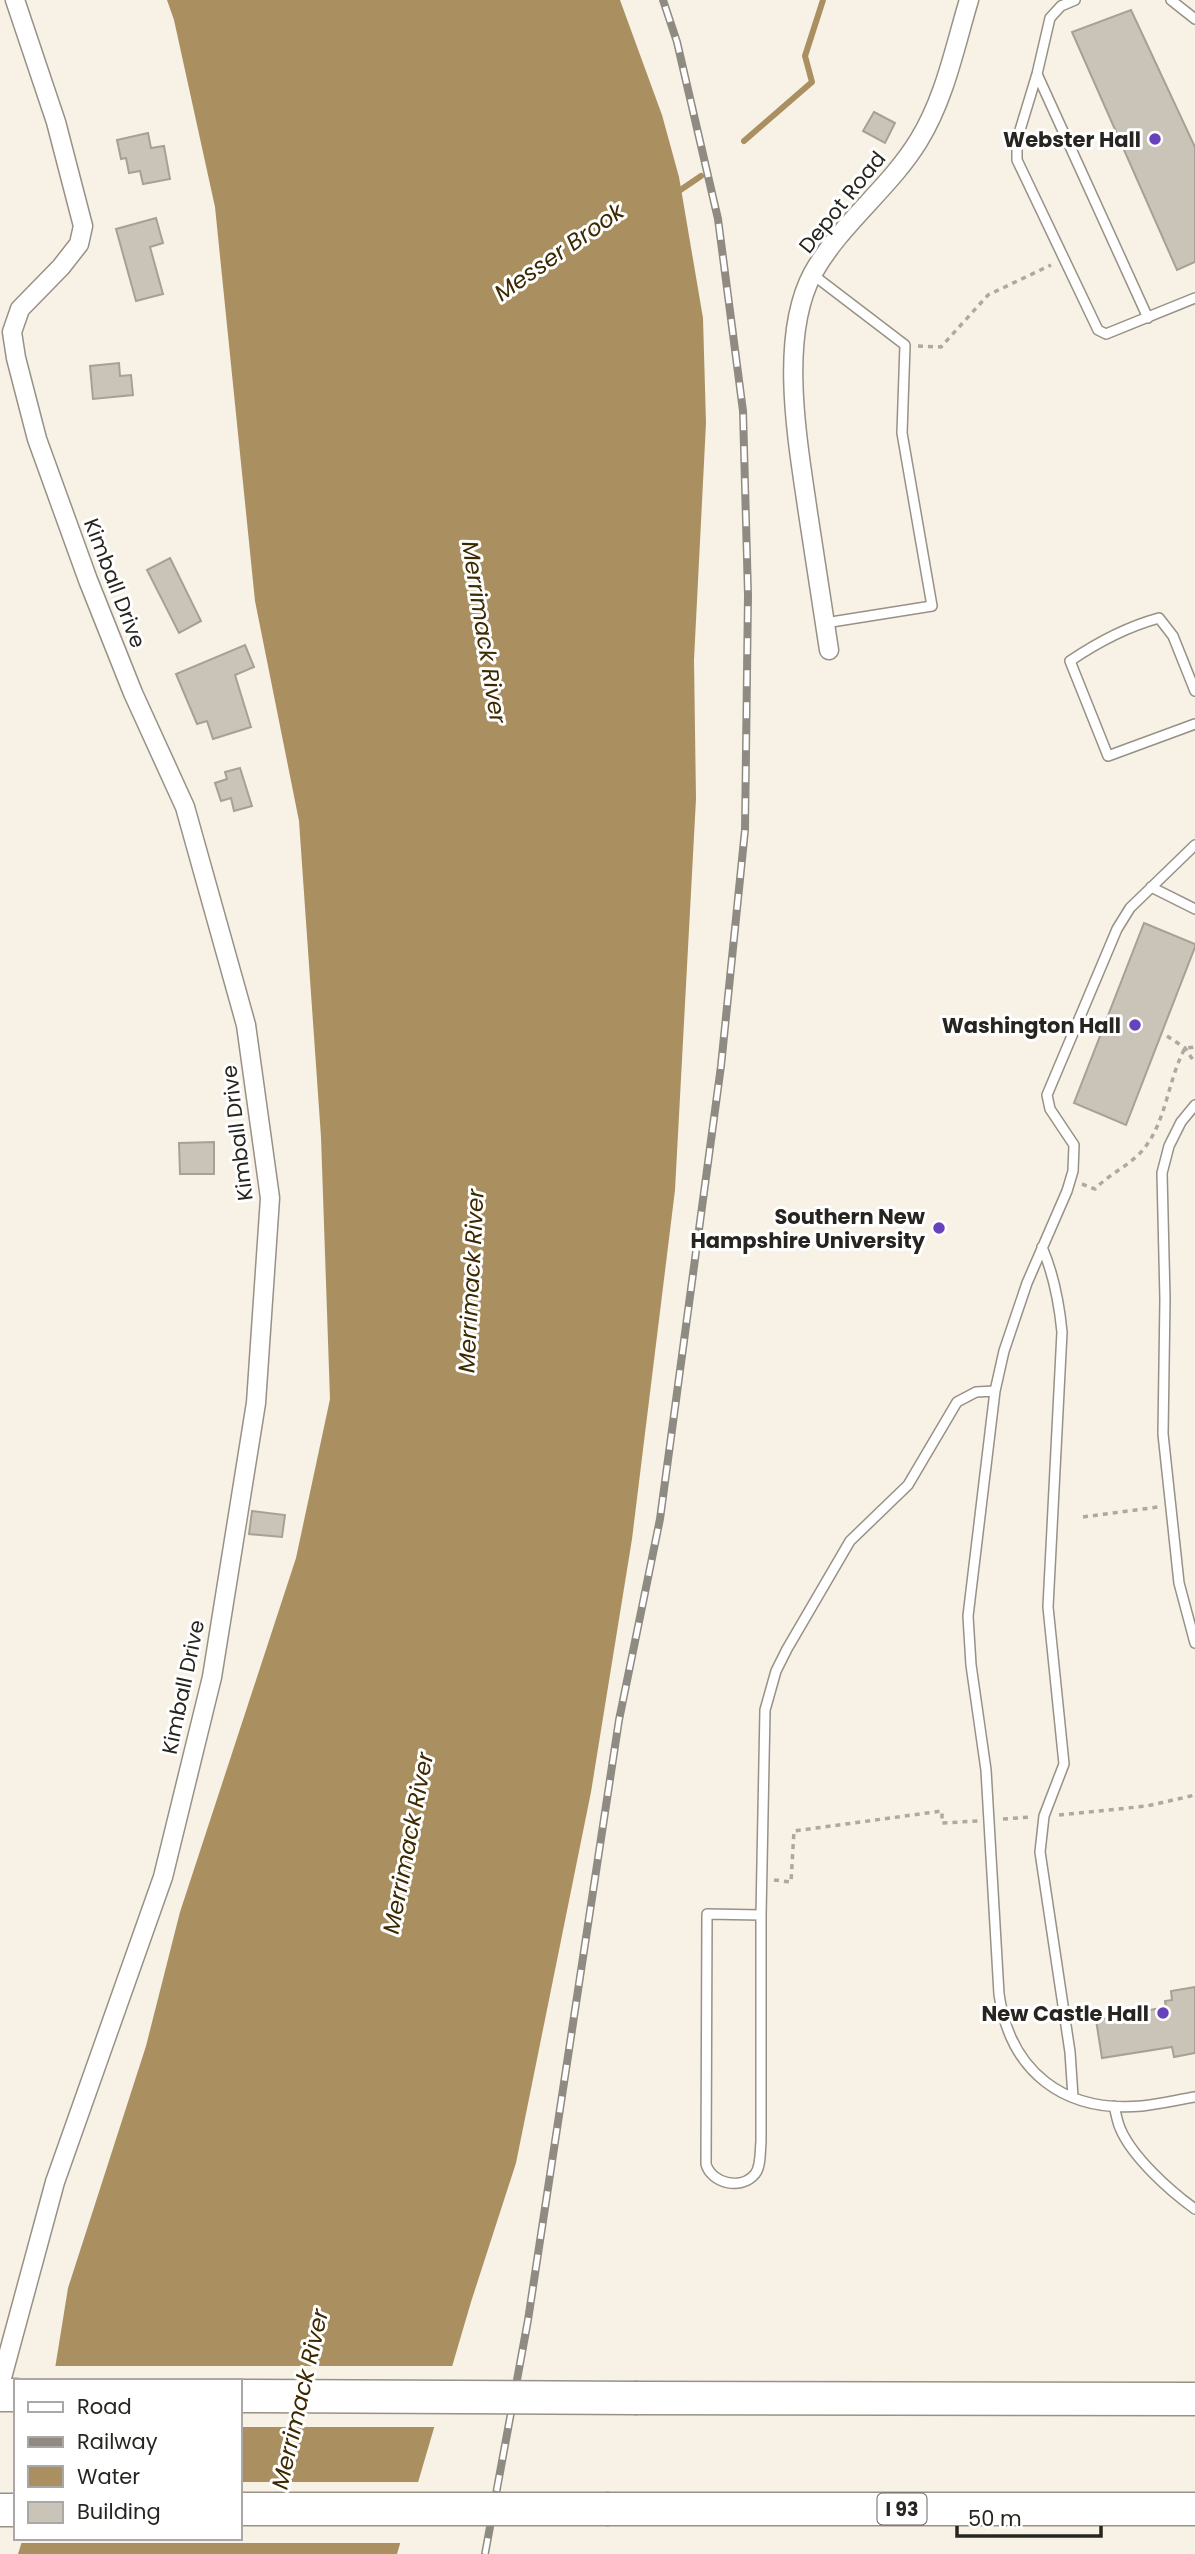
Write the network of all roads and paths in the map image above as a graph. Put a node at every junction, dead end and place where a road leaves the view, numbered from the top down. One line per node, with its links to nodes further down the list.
1 (15, 0): 40 (street, Kimball Drive)
2 (969, 0): 8 (street, Depot Road)
3 (1075, 0): 6 (lane)
4 (1171, 0): 5 (lane)
5 (1195, 19)
6 (1037, 74): 7 (lane); 10 (lane)
7 (1063, 260): 10 (lane); 11 (path)
8 (812, 274): 11 (lane); 12 (street, Depot Road)
9 (1195, 298): 10 (lane)
10 (1148, 318)
11 (905, 345): 12 (lane)
12 (825, 623): 13 (street, Depot Road)
13 (829, 650)
14 (1195, 691): 15 (lane)
15 (1195, 724)
16 (1195, 845): 17 (lane)
17 (1151, 887): 18 (lane); 24 (lane)
18 (1195, 909)
19 (1167, 1036): 21 (path)
20 (1195, 1046): 21 (path)
21 (1185, 1048): 22 (path); 24 (path)
22 (1195, 1063)
23 (1195, 1105): 27 (lane)
24 (1071, 1179): 25 (lane)
25 (1042, 1247): 26 (lane); 31 (lane)
26 (995, 1391): 35 (lane); 36 (lane)
27 (1170, 1505): 28 (path); 29 (lane)
28 (1083, 1517)
29 (1195, 1643)
30 (1195, 1795): 31 (path)
31 (1044, 1816): 32 (path); 36 (lane)
32 (1003, 1819)
33 (969, 1821): 34 (path)
34 (776, 1880)
35 (761, 1915): 35 (lane)
36 (1073, 2096): 38 (lane)
37 (1195, 2097): 38 (lane)
38 (1114, 2106): 39 (lane)
39 (1195, 2209)
40 (0, 2385)
41 (242, 2396): 42 (highway, bridge)
42 (1195, 2399)
43 (1195, 2508): 44 (highway, I 93, bridge)
44 (242, 2509)

